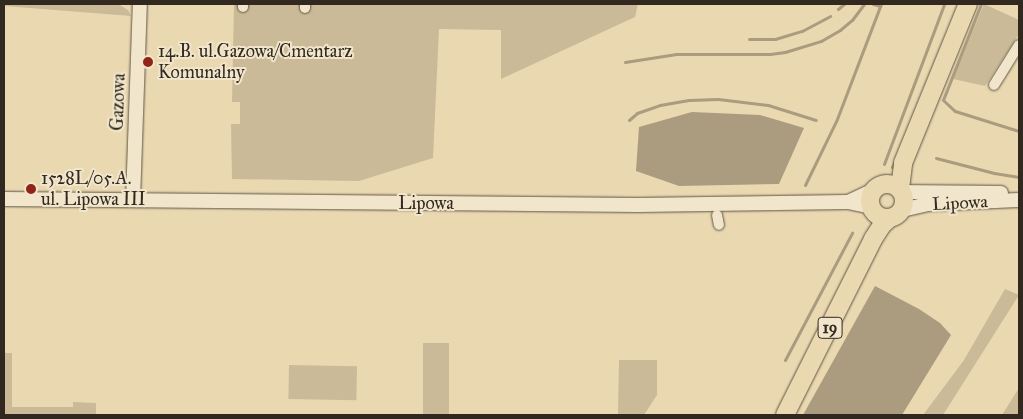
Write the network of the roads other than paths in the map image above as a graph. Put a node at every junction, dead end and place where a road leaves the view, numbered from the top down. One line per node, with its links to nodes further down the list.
1 (140, 4): 7 (street, Gazowa)
2 (968, 4): 9 (highway, 19)
3 (1019, 45): 4 (street)
4 (994, 85)
5 (1019, 194): 9 (street, Lipowa)
6 (4, 199): 7 (street, Lipowa)
7 (133, 200): 9 (street, Lipowa)
8 (1019, 200): 9 (street, Lipowa)
9 (888, 201): 12 (highway, 19)
10 (717, 215): 11 (street)
11 (719, 225)
12 (785, 415)

